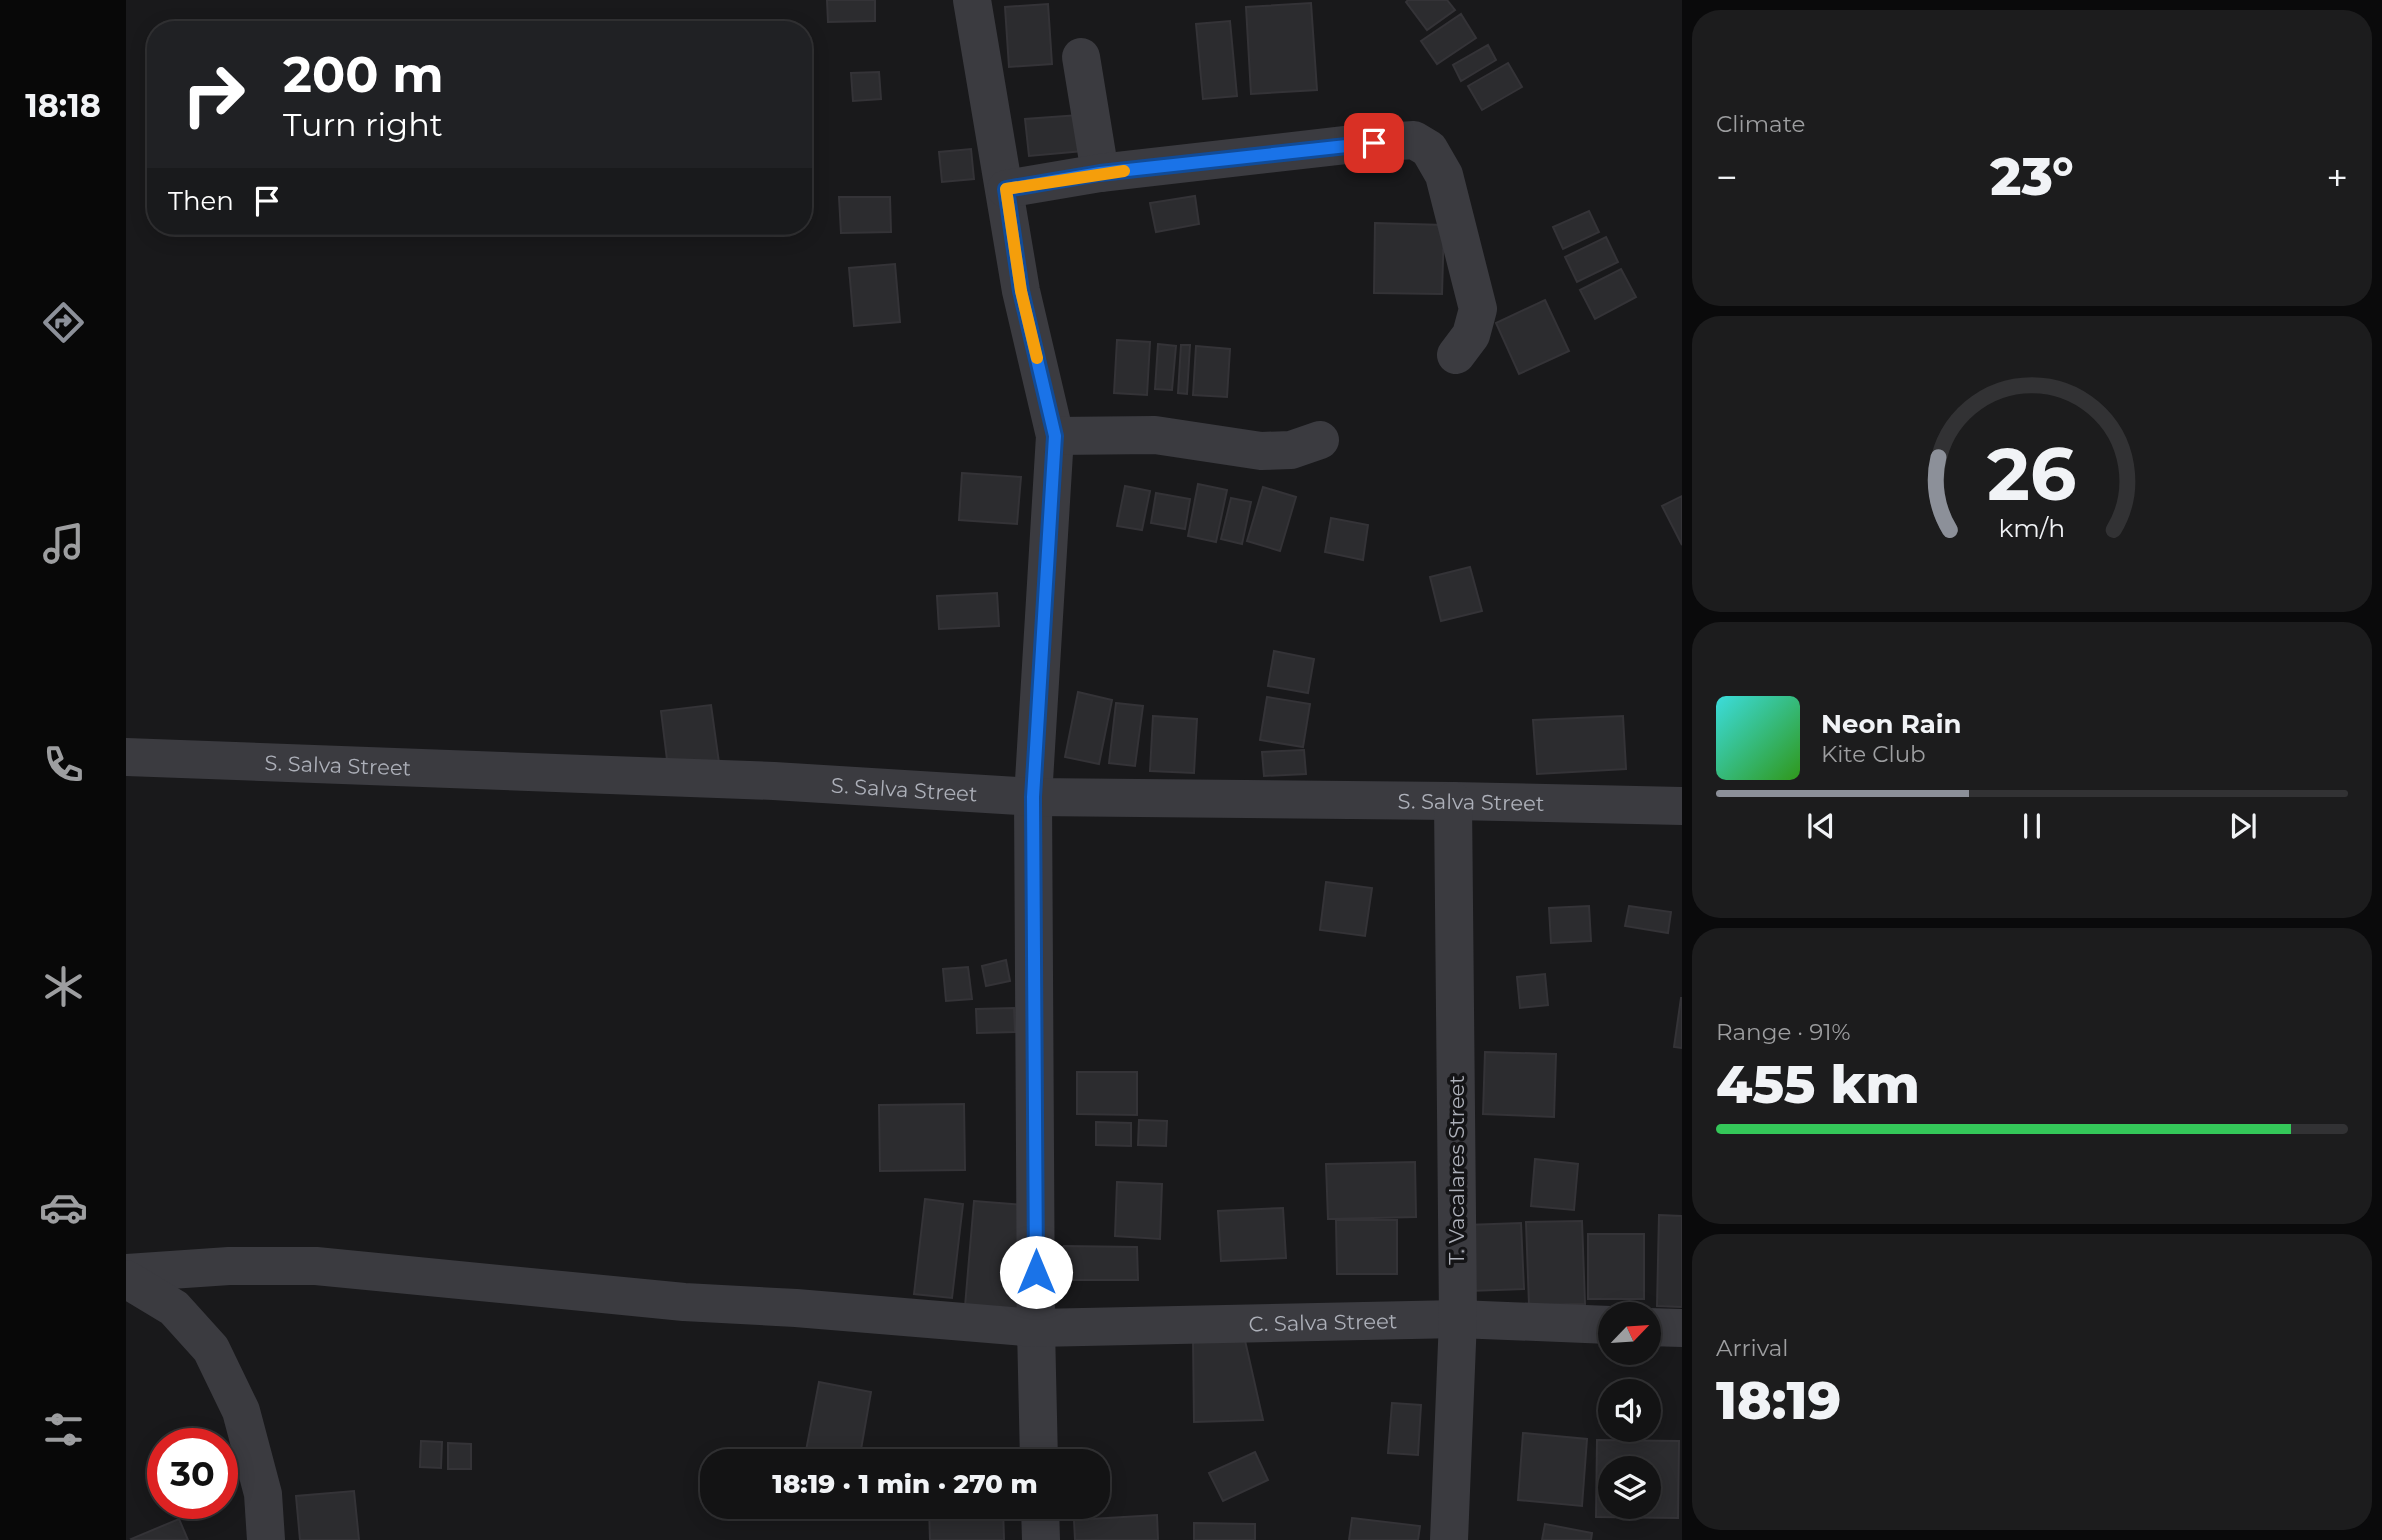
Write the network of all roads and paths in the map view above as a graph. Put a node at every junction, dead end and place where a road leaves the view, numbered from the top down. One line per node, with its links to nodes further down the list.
1 (972, 0): 4 (street)
2 (1082, 57): 3 (street)
3 (1100, 173): 4 (street); 5 (street)
4 (1006, 189): 6 (street)
5 (1456, 355)
6 (1055, 436): 7 (street); 9 (street)
7 (1320, 440)
8 (126, 757): 9 (street, S. Salva Street)
9 (1033, 797): 10 (street, S. Salva Street); 17 (street)
10 (1453, 801): 11 (street, S. Salva Street); 14 (street, T. Vacalares Street)
11 (1682, 806)
12 (126, 1273): 17 (street, C. Salva Street)
13 (126, 1279): 21 (street)
14 (1458, 1319): 15 (street, C. Salva Street); 17 (street, C. Salva Street); 23 (street, T. Vacalares Street)
15 (1598, 1325)
16 (1661, 1327): 18 (street)
17 (1036, 1328): 19 (street)
18 (1682, 1328)
19 (1039, 1449)
20 (1040, 1519): 22 (street)
21 (266, 1540)
22 (1041, 1540)
23 (1449, 1540)

